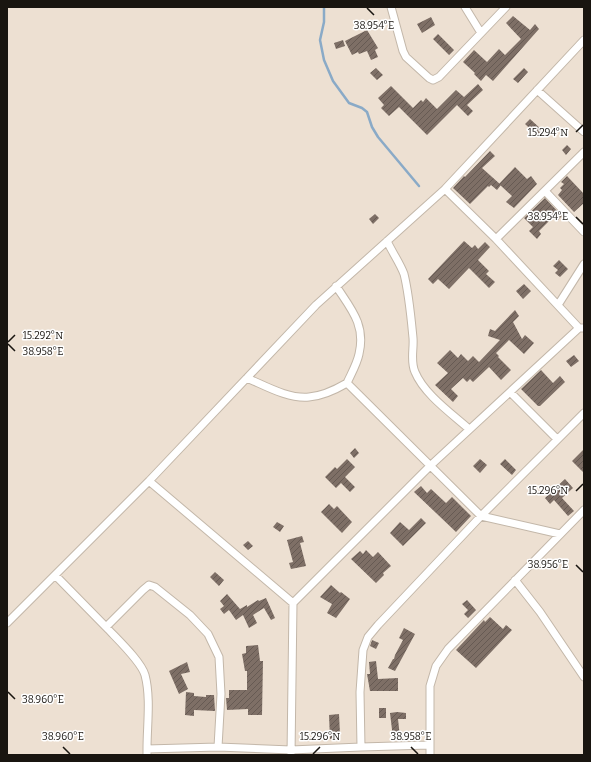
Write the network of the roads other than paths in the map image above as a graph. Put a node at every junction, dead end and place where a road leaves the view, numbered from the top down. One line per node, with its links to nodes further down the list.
1 (391, 7): 4 (street)
2 (465, 7): 4 (street)
3 (506, 7): 4 (street)
4 (481, 33)
5 (584, 40): 6 (street)
6 (537, 90): 7 (street); 9 (street)
7 (584, 132)
8 (584, 152): 10 (street)
9 (445, 189): 12 (street); 13 (street)
10 (545, 191): 11 (street); 12 (street)
11 (584, 232)
12 (496, 239): 16 (street)
13 (387, 241): 15 (street); 22 (street)
14 (584, 264): 16 (street)
15 (336, 286): 18 (street); 19 (street)
16 (558, 306): 17 (street)
17 (582, 328): 20 (street)
18 (247, 378): 19 (street); 25 (street)
19 (346, 383): 24 (street)
20 (510, 392): 22 (street); 23 (street)
21 (584, 414): 23 (street)
22 (469, 429): 24 (street)
23 (557, 439): 27 (street)
24 (430, 466): 27 (street); 31 (street)
25 (149, 481): 29 (street); 31 (street)
26 (584, 510): 28 (street)
27 (481, 516): 28 (street); 36 (street)
28 (560, 534): 30 (street)
29 (55, 575): 32 (street); 33 (street)
30 (515, 580): 34 (street); 35 (street)
31 (293, 603): 39 (street)
32 (7, 623)
33 (106, 628): 37 (street); 38 (street)
34 (584, 677)
35 (429, 745): 36 (street); 40 (street)
36 (361, 747): 39 (street)
37 (218, 748): 38 (street); 39 (street)
38 (147, 752)
39 (291, 752)
40 (430, 755)

